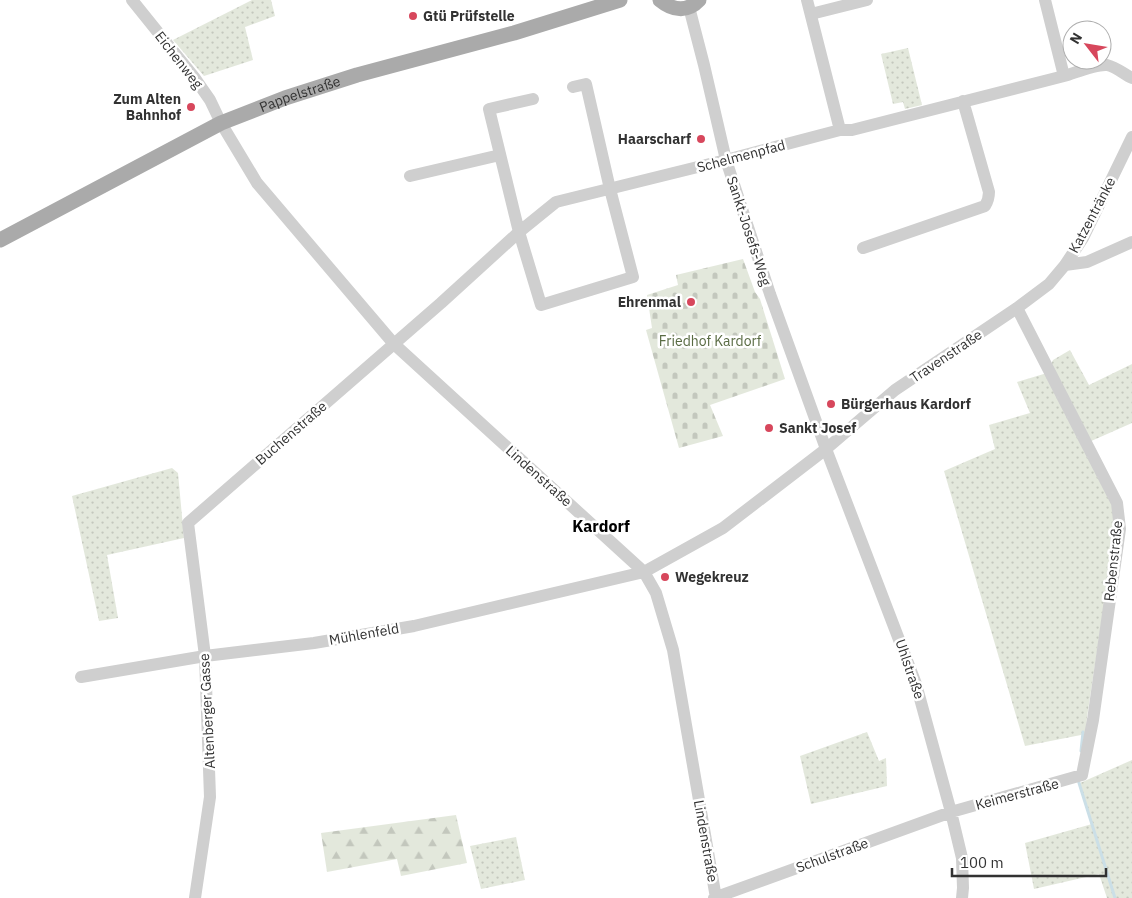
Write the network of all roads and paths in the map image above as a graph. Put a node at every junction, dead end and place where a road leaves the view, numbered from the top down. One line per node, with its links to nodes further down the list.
1 (132, 0): 14 (street, Eichenweg)
2 (620, 0): 14 (main road, Pappelstraße)
3 (660, 0): 7 (main road)
4 (807, 0): 8 (street)
5 (866, 0): 8 (street)
6 (1045, 0): 9 (street)
7 (694, 4): 18 (street, Sankt-Josefs-Weg)
8 (811, 14): 15 (street)
9 (1064, 76): 10 (street, Schelmenpfad); 13 (street, Schelmenpfad)
10 (1132, 78)
11 (573, 88): 20 (street)
12 (533, 99): 17 (street)
13 (963, 101): 15 (street, Schelmenpfad); 24 (street)
14 (221, 123): 22 (main road, Pappelstraße); 27 (street, Lindenstraße)
15 (840, 130): 18 (street, Schelmenpfad)
16 (1132, 137): 25 (street, Katzentränke)
17 (500, 155): 19 (street); 21 (street)
18 (726, 160): 20 (street, Schelmenpfad); 28 (street, Sankt-Josefs-Weg)
19 (410, 176)
20 (610, 189): 21 (street, Schelmenpfad); 21 (street)
21 (519, 232): 27 (street, Schelmenpfad)
22 (0, 240)
23 (1132, 242): 25 (street)
24 (863, 248)
25 (1065, 265): 26 (street, Travenstraße)
26 (1017, 308): 28 (street, Travenstraße); 33 (street, Rebenstraße)
27 (394, 344): 29 (street, Buchenstraße); 30 (street, Lindenstraße)
28 (826, 449): 30 (street, Travenstraße); 34 (street, Uhlstraße)
29 (188, 523): 31 (street, Altenberger Gasse)
30 (644, 572): 31 (street, Mühlenfeld); 36 (street, Lindenstraße)
31 (205, 656): 32 (street, Mühlenfeld); 35 (street, Altenberger Gasse)
32 (81, 677)
33 (1080, 776): 34 (street, Keimerstraße)
34 (951, 812): 36 (street, Schulstraße); 37 (street, Uhlstraße)
35 (195, 898)
36 (716, 898)
37 (962, 898)

